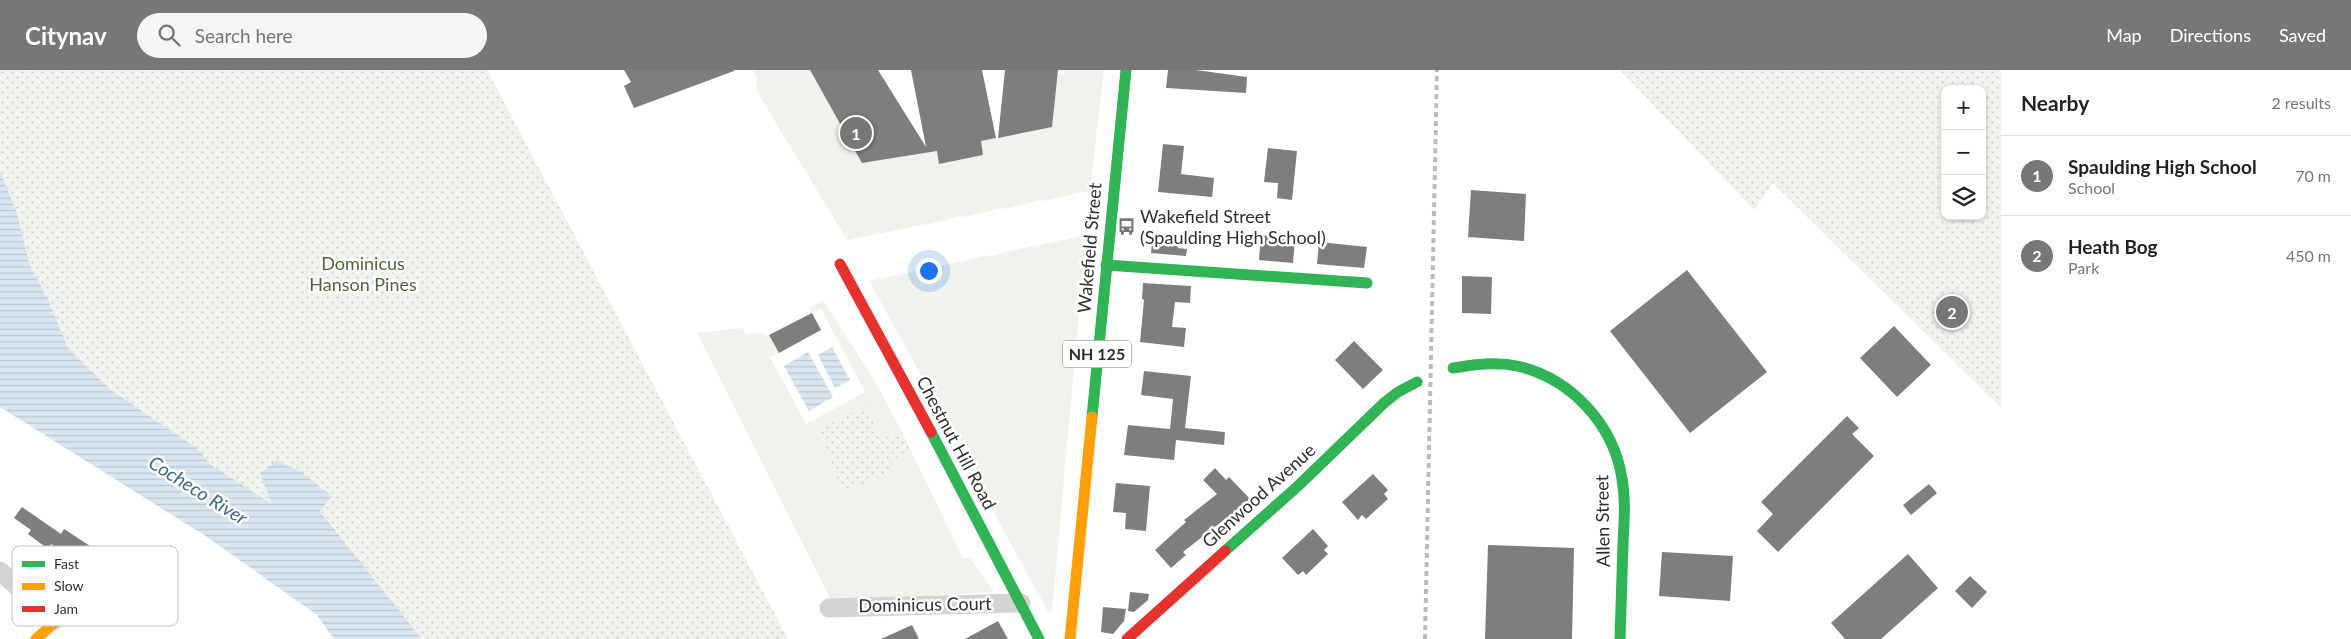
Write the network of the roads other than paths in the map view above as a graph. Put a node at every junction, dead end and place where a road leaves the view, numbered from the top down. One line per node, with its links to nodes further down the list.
1 (1126, 70): 3 (street, Wakefield Street / NH 125)
2 (840, 264): 9 (street, Chestnut Hill Road)
3 (1106, 265): 4 (street); 14 (street, Wakefield Street / NH 125)
4 (1367, 282)
5 (1453, 368): 16 (street, Allen Street)
6 (1418, 382): 15 (street, Glenwood Avenue)
7 (0, 571): 8 (street)
8 (12, 582)
9 (1021, 603): 10 (street, Dominicus Court); 13 (street, Chestnut Hill Road)
10 (829, 608)
11 (49, 626): 12 (street)
12 (36, 639)
13 (1039, 639)
14 (1070, 639)
15 (1127, 639)
16 (1620, 639)

